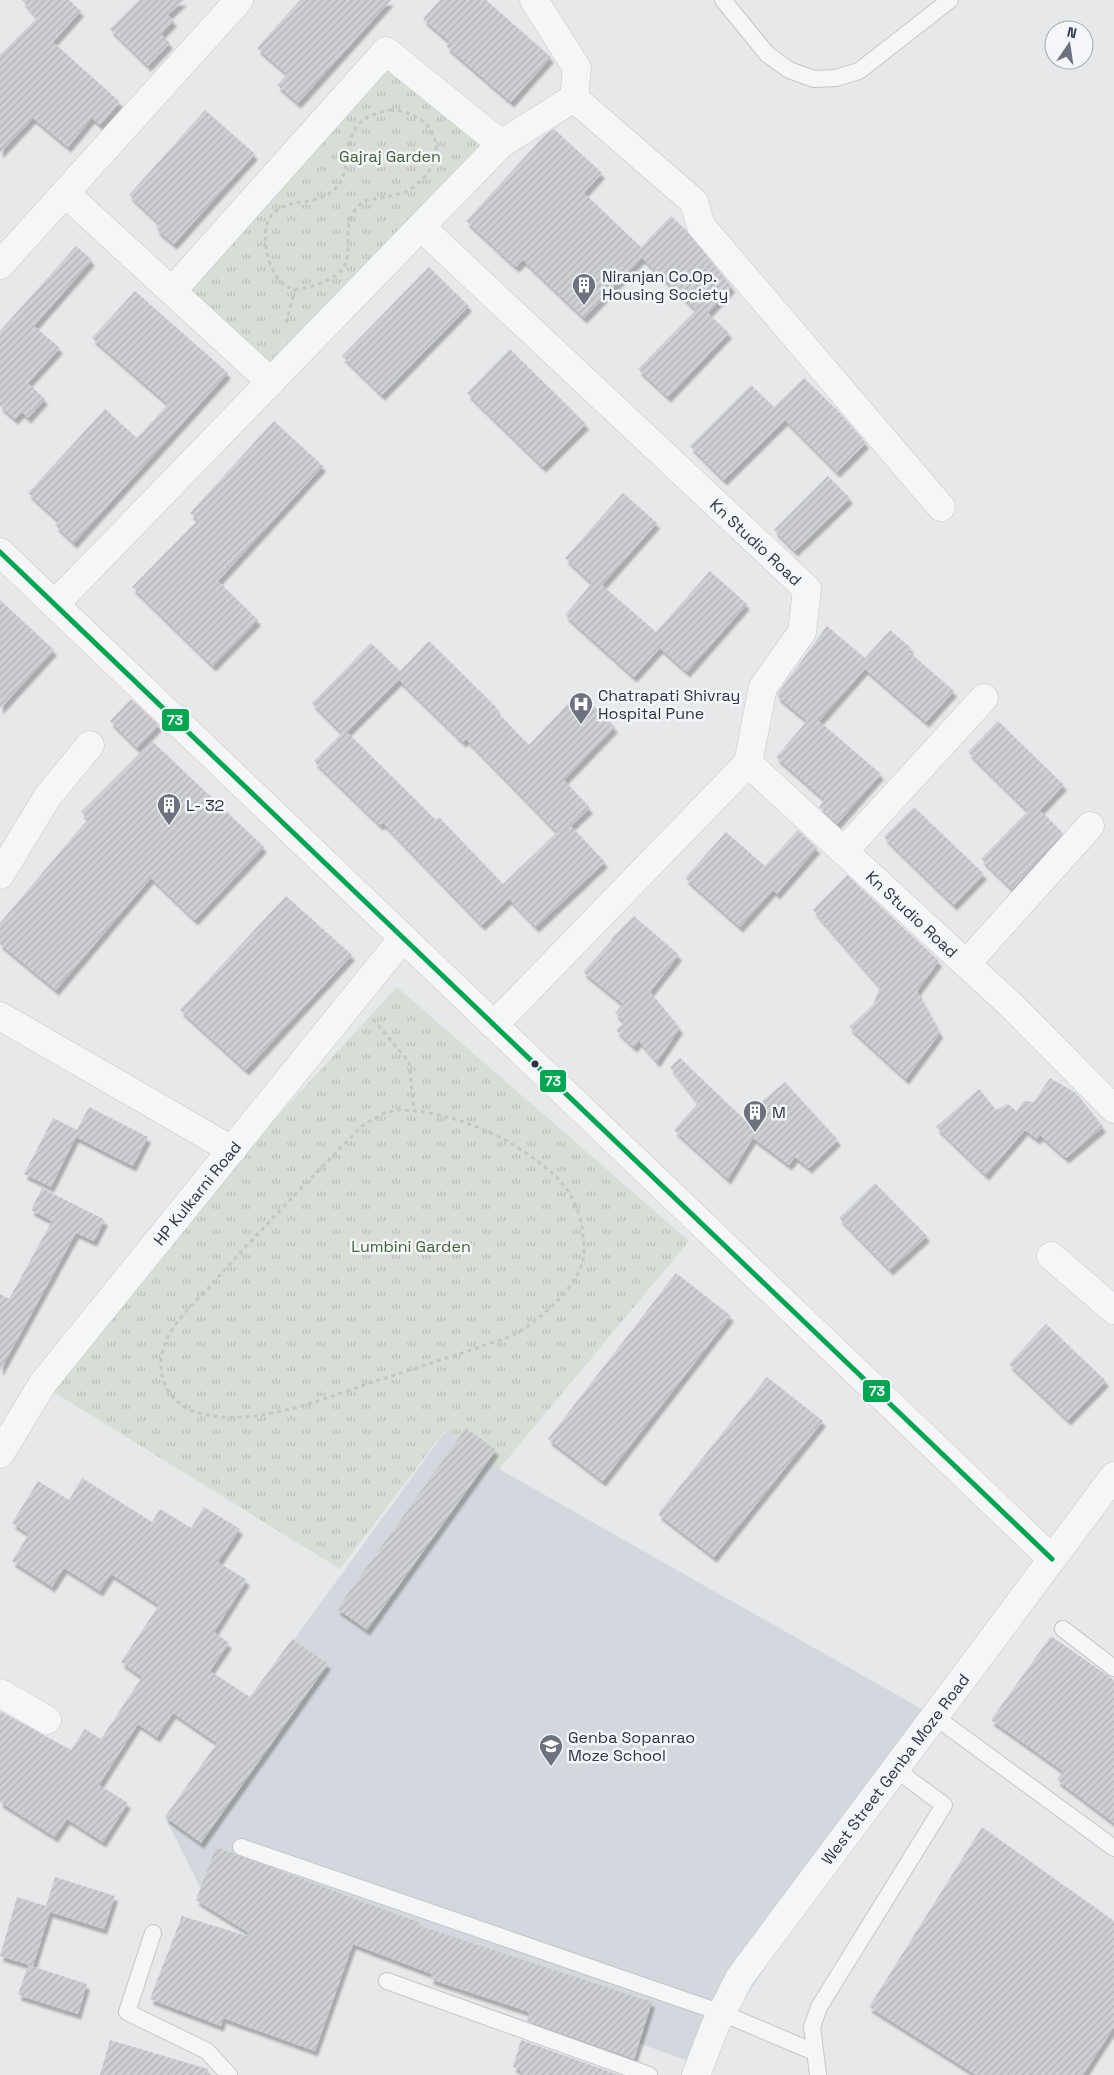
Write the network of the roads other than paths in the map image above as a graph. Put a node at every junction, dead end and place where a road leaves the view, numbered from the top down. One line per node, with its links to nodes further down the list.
1 (239, 0): 7 (street)
2 (534, 0): 5 (street)
3 (723, 0): 4 (lane)
4 (950, 0)
5 (574, 98): 6 (street); 12 (street)
6 (501, 144): 8 (street); 10 (street)
7 (65, 193): 9 (street); 10 (street)
8 (421, 227): 11 (street); 17 (street, Kn Studio Road)
9 (0, 264)
10 (172, 291): 11 (street)
11 (271, 382): 14 (street)
12 (941, 507)
13 (0, 552): 14 (street)
14 (55, 604): 21 (street)
15 (984, 698): 19 (street)
16 (90, 745): 20 (street)
17 (748, 763): 19 (street, Kn Studio Road); 24 (street)
18 (1090, 826): 22 (street)
19 (844, 852): 22 (street, Kn Studio Road)
20 (0, 875)
21 (403, 938): 24 (street); 26 (street, HP Kulkarni Road)
22 (966, 964): 25 (street, Kn Studio Road)
23 (0, 1016): 26 (street)
24 (494, 1025): 31 (street)
25 (1114, 1109)
26 (232, 1150): 29 (street, HP Kulkarni Road)
27 (1051, 1256): 28 (street)
28 (1114, 1310)
29 (0, 1454)
30 (1112, 1484): 31 (street, West Street Genba Moze Road)
31 (1052, 1559): 35 (street, West Street Genba Moze Road)
32 (1063, 1629): 33 (lane)
33 (1114, 1668)
34 (0, 1693): 36 (street)
35 (934, 1716): 37 (street, West Street Genba Moze Road); 39 (lane)
36 (46, 1720)
37 (895, 1769): 42 (street, West Street Genba Moze Road); 43 (lane)
38 (241, 1847): 42 (lane)
39 (1114, 1848)
40 (154, 1933): 44 (lane)
41 (387, 1982): 45 (lane)
42 (722, 2012): 43 (lane); 46 (street, West Street Genba Moze Road)
43 (814, 2052): 47 (lane)
44 (229, 2075)
45 (649, 2075)
46 (696, 2075)
47 (818, 2075)

